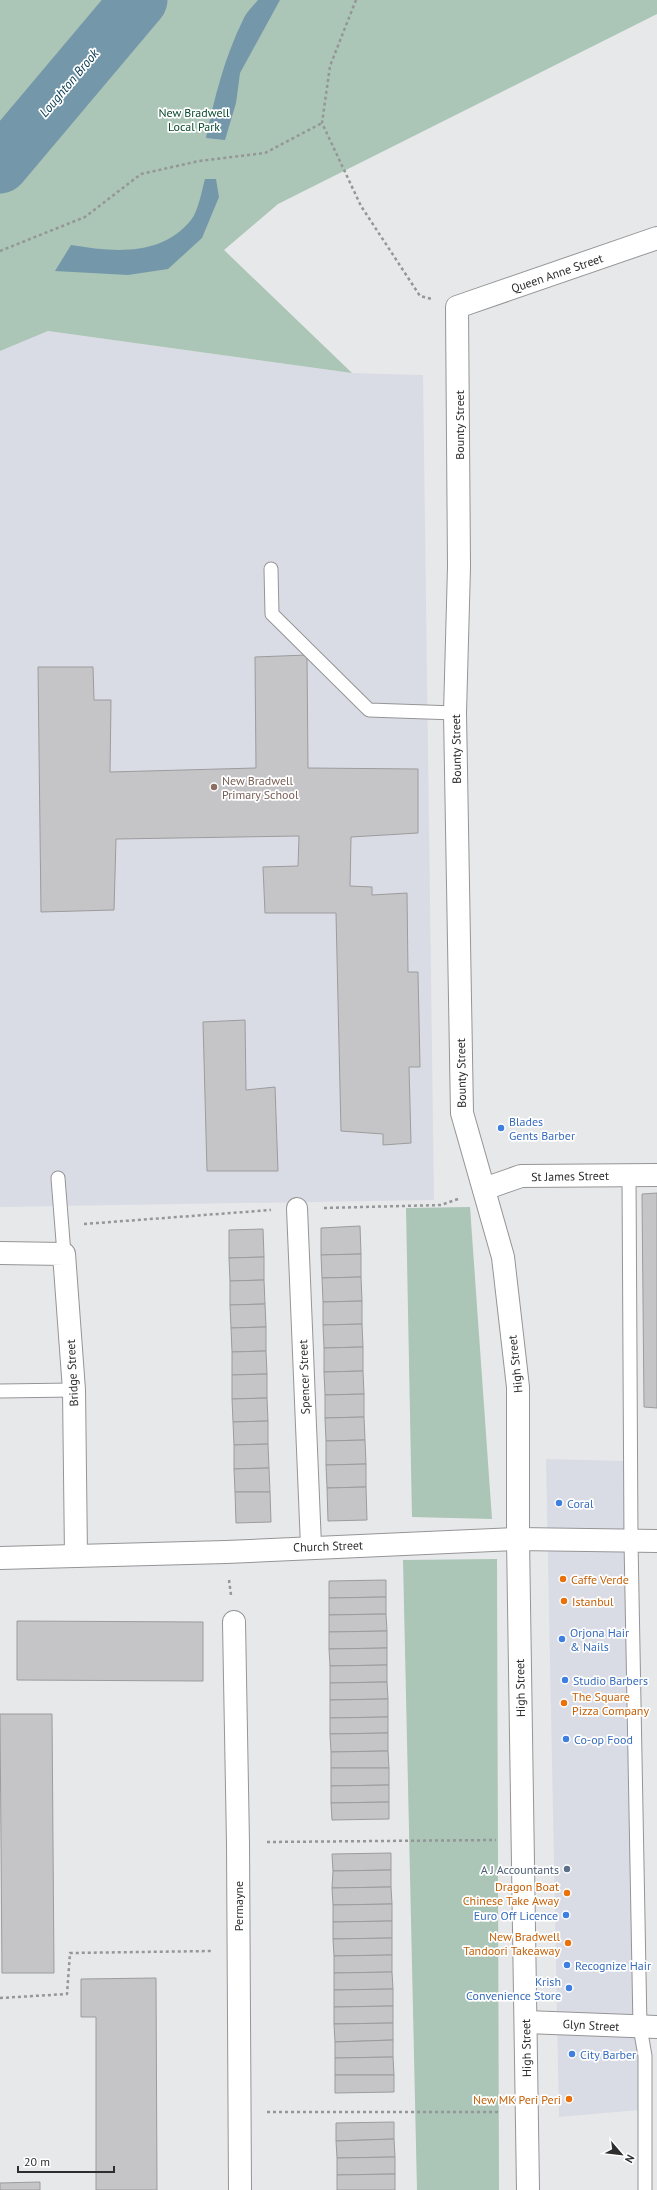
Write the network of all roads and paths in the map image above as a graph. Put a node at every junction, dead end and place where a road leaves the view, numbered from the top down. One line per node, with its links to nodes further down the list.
1 (356, 0): 2 (path)
2 (322, 123): 4 (path); 5 (path)
3 (657, 238): 5 (street, Queen Anne Street)
4 (0, 251)
5 (457, 307): 7 (street, Bounty Street)
6 (270, 569): 7 (lane)
7 (455, 713): 11 (street, Bounty Street)
8 (657, 1175): 9 (street, St James Street)
9 (629, 1176): 11 (street, St James Street); 19 (lane)
10 (58, 1178): 14 (lane)
11 (484, 1189): 17 (street, High Street)
12 (297, 1208): 20 (street, Spencer Street)
13 (0, 1253): 14 (street)
14 (64, 1254): 15 (street, Bridge Street)
15 (74, 1390): 16 (lane); 22 (street, Bridge Street)
16 (0, 1391)
17 (518, 1539): 19 (street, Church Street); 20 (street, Church Street); 25 (street, High Street)
18 (657, 1540): 19 (street, Church Street)
19 (631, 1541): 30 (lane)
20 (311, 1546): 21 (street, Church Street)
21 (226, 1552): 22 (street, Church Street); 24 (path)
22 (76, 1556): 23 (street, Church Street)
23 (0, 1558)
24 (234, 1622): 26 (street, Permayne)
25 (522, 1840): 26 (path); 29 (street, High Street)
26 (238, 1843): 27 (street, Permayne)
27 (238, 1951): 28 (path); 31 (street, Permayne)
28 (0, 1998)
29 (526, 2022): 30 (street, Glyn Street); 32 (street, High Street)
30 (648, 2027): 35 (lane)
31 (240, 2112): 32 (path); 33 (street, Permayne)
32 (526, 2112): 34 (street, High Street)
33 (240, 2190)
34 (528, 2190)
35 (645, 2190)

